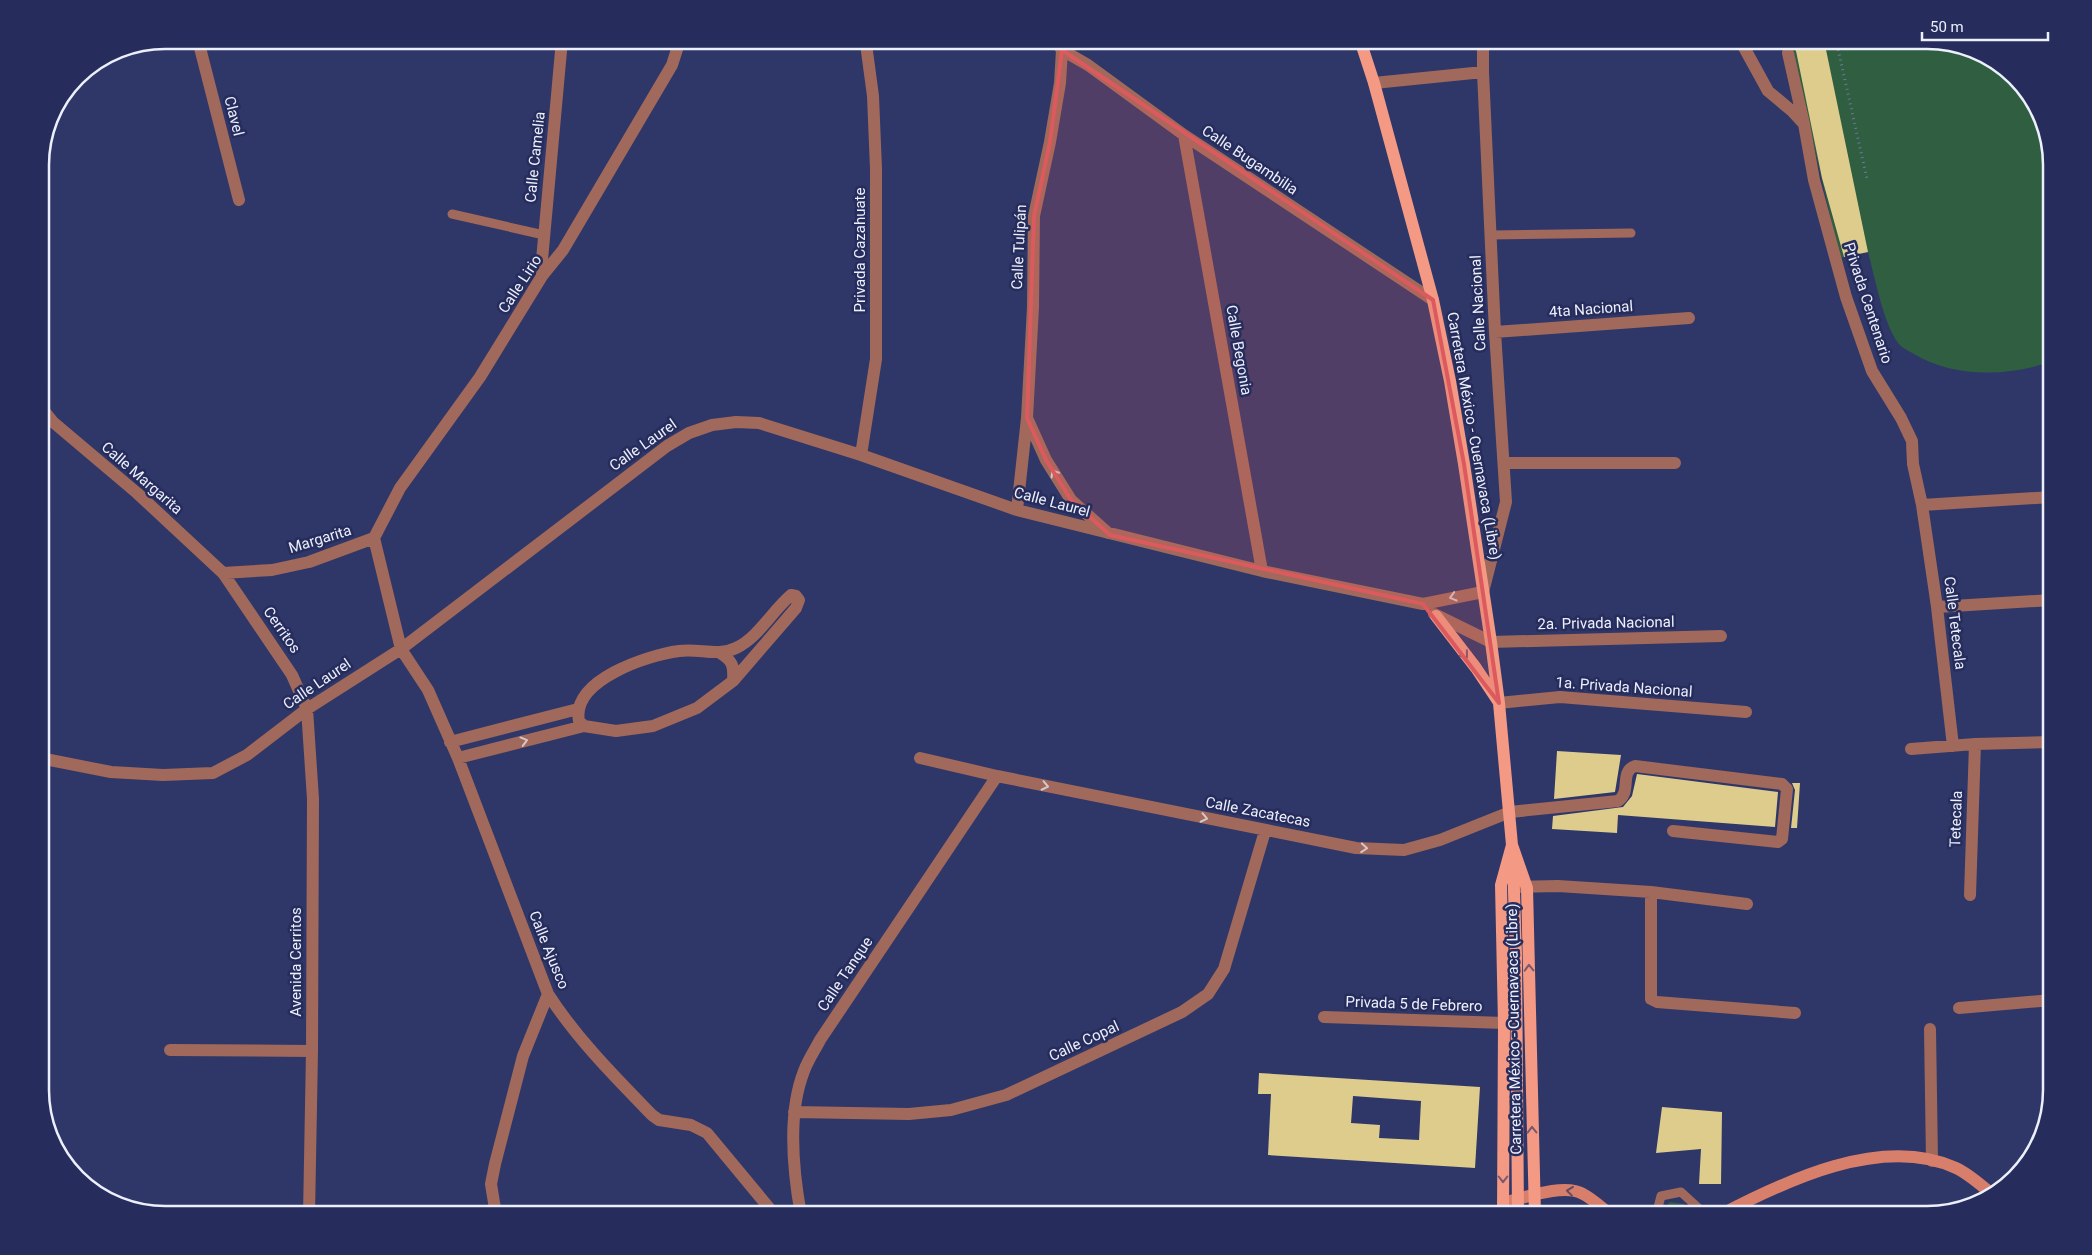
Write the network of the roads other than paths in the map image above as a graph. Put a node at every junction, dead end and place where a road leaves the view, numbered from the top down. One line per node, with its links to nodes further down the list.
1 (200, 49): 15 (street, Clavel)
2 (561, 49): 18 (street, Calle Camelia)
3 (677, 49): 20 (street, Calle Lirio)
4 (867, 49): 26 (street, Privada Cazahuate)
5 (1058, 49): 25 (street, Calle Tulipán)
6 (1064, 49): 14 (street, Calle Bugambilia)
7 (1363, 49): 12 (main road, Carretera México - Cuernavaca (Libre))
8 (1483, 49): 11 (street, Calle Nacional)
9 (1745, 49): 13 (street)
10 (1788, 53): 13 (street, Privada Centenario)
11 (1483, 72): 12 (street); 19 (street, Calle Nacional)
12 (1374, 83): 21 (main road, Carretera México - Cuernavaca (Libre))
13 (1804, 124): 30 (street, Privada Centenario)
14 (1184, 135): 21 (street, Calle Bugambilia); 34 (street, Calle Begonia)
15 (239, 200)
16 (452, 214): 18 (lane)
17 (1631, 233): 19 (lane)
18 (544, 235): 20 (street, Calle Camelia)
19 (1491, 235): 23 (street, Calle Nacional)
20 (542, 276): 33 (street, Calle Lirio)
21 (1433, 300): 36 (main road, Carretera México - Cuernavaca (Libre))
22 (1689, 318): 23 (street, 4ta Nacional)
23 (1495, 332): 27 (street, Calle Nacional)
24 (49, 418): 35 (street, Calle Margarita)
25 (1027, 418): 31 (street, Calle Tulipán); 32 (street, Calle Tulipán, one-way to 25)
26 (861, 455): 31 (street, Calle Laurel); 43 (street, Calle Laurel)
27 (1504, 463): 28 (street); 36 (street, Calle Nacional)
28 (1675, 463)
29 (2043, 498): 30 (street)
30 (1922, 505): 39 (street, Calle Tetecala)
31 (1017, 510): 32 (street, Calle Laurel)
32 (1110, 535): 34 (street, Calle Laurel)
33 (374, 538): 35 (street, Margarita); 43 (street, Margarita)
34 (1262, 571): 38 (street, Calle Laurel)
35 (223, 573): 47 (street, Cerritos)
36 (1483, 592): 38 (street, Calle Laurel, one-way to 38); 42 (main road, Carretera México - Cuernavaca (Libre))
37 (2043, 601): 39 (street)
38 (1423, 604): 40 (street)
39 (1938, 607): 54 (street, Calle Tetecala)
40 (1436, 616): 42 (street); 46 (main road, one-way to 46)
41 (1721, 636): 42 (street, 2a. Privada Nacional)
42 (1491, 642): 46 (main road, Carretera México - Cuernavaca (Libre))
43 (401, 649): 47 (street, Calle Laurel); 51 (street, Calle Ajusco)
44 (720, 653): 45 (street); 45 (street); 48 (street)
45 (733, 681): 50 (street)
46 (1499, 703): 49 (street, 1a. Privada Nacional); 60 (main road, Carretera México - Cuernavaca (Libre))
47 (307, 709): 58 (street, Calle Laurel); 78 (street, Avenida Cerritos)
48 (578, 709): 50 (street); 51 (street)
49 (1746, 712)
50 (584, 726): 56 (street, one-way to 50)
51 (450, 742): 56 (street, Calle Ajusco)
52 (2043, 742): 53 (street)
53 (1974, 744): 54 (street); 68 (street, Tetecala)
54 (1954, 746): 55 (street)
55 (1911, 748)
56 (458, 758): 70 (street, Calle Ajusco)
57 (920, 758): 59 (street, Calle Zacatecas)
58 (49, 760)
59 (997, 776): 61 (street, Calle Zacatecas, one-way to 61); 79 (street, Calle Tanque)
60 (1510, 812): 61 (street, Calle Zacatecas, one-way to 60); 62 (street, Calle Zacatecas); 63 (main road, Carretera México - Cuernavaca (Libre))
61 (1264, 831): 79 (street, Calle Copal)
62 (1673, 831)
63 (1512, 845): 64 (main road, Carretera México - Cuernavaca (Libre)); 65 (main road); 66 (main road, Carretera México - Cuernavaca (Libre))
64 (1501, 885): 65 (street); 75 (main road, Carretera México - Cuernavaca (Libre))
65 (1514, 887): 66 (street); 89 (main road, bridge)
66 (1528, 888): 67 (street); 82 (main road, Carretera México - Cuernavaca (Libre), one-way to 66)
67 (1651, 892): 69 (street); 73 (street)
68 (1970, 895)
69 (1746, 904)
70 (548, 994): 84 (street); 85 (street, Calle Ajusco)
71 (2043, 1001): 72 (street)
72 (1959, 1008)
73 (1795, 1013)
74 (1324, 1017): 75 (street, Privada 5 de Febrero)
75 (1504, 1023): 87 (main road, Carretera México - Cuernavaca (Libre), one-way to 87)
76 (1930, 1029): 80 (street)
77 (170, 1050): 78 (street)
78 (312, 1051): 83 (street, Avenida Cerritos)
79 (794, 1112): 86 (street, Calle Tanque)
80 (1932, 1160): 81 (street); 94 (street)
81 (1986, 1190)
82 (1533, 1196): 88 (street); 90 (main road, Carretera México - Cuernavaca (Libre)); 91 (street, one-way to 82)
83 (309, 1206)
84 (495, 1206)
85 (768, 1206)
86 (801, 1206)
87 (1503, 1206)
88 (1510, 1206)
89 (1518, 1206)
90 (1534, 1206)
91 (1599, 1206)
92 (1658, 1206): 93 (lane)
93 (1697, 1206)
94 (1738, 1206)

